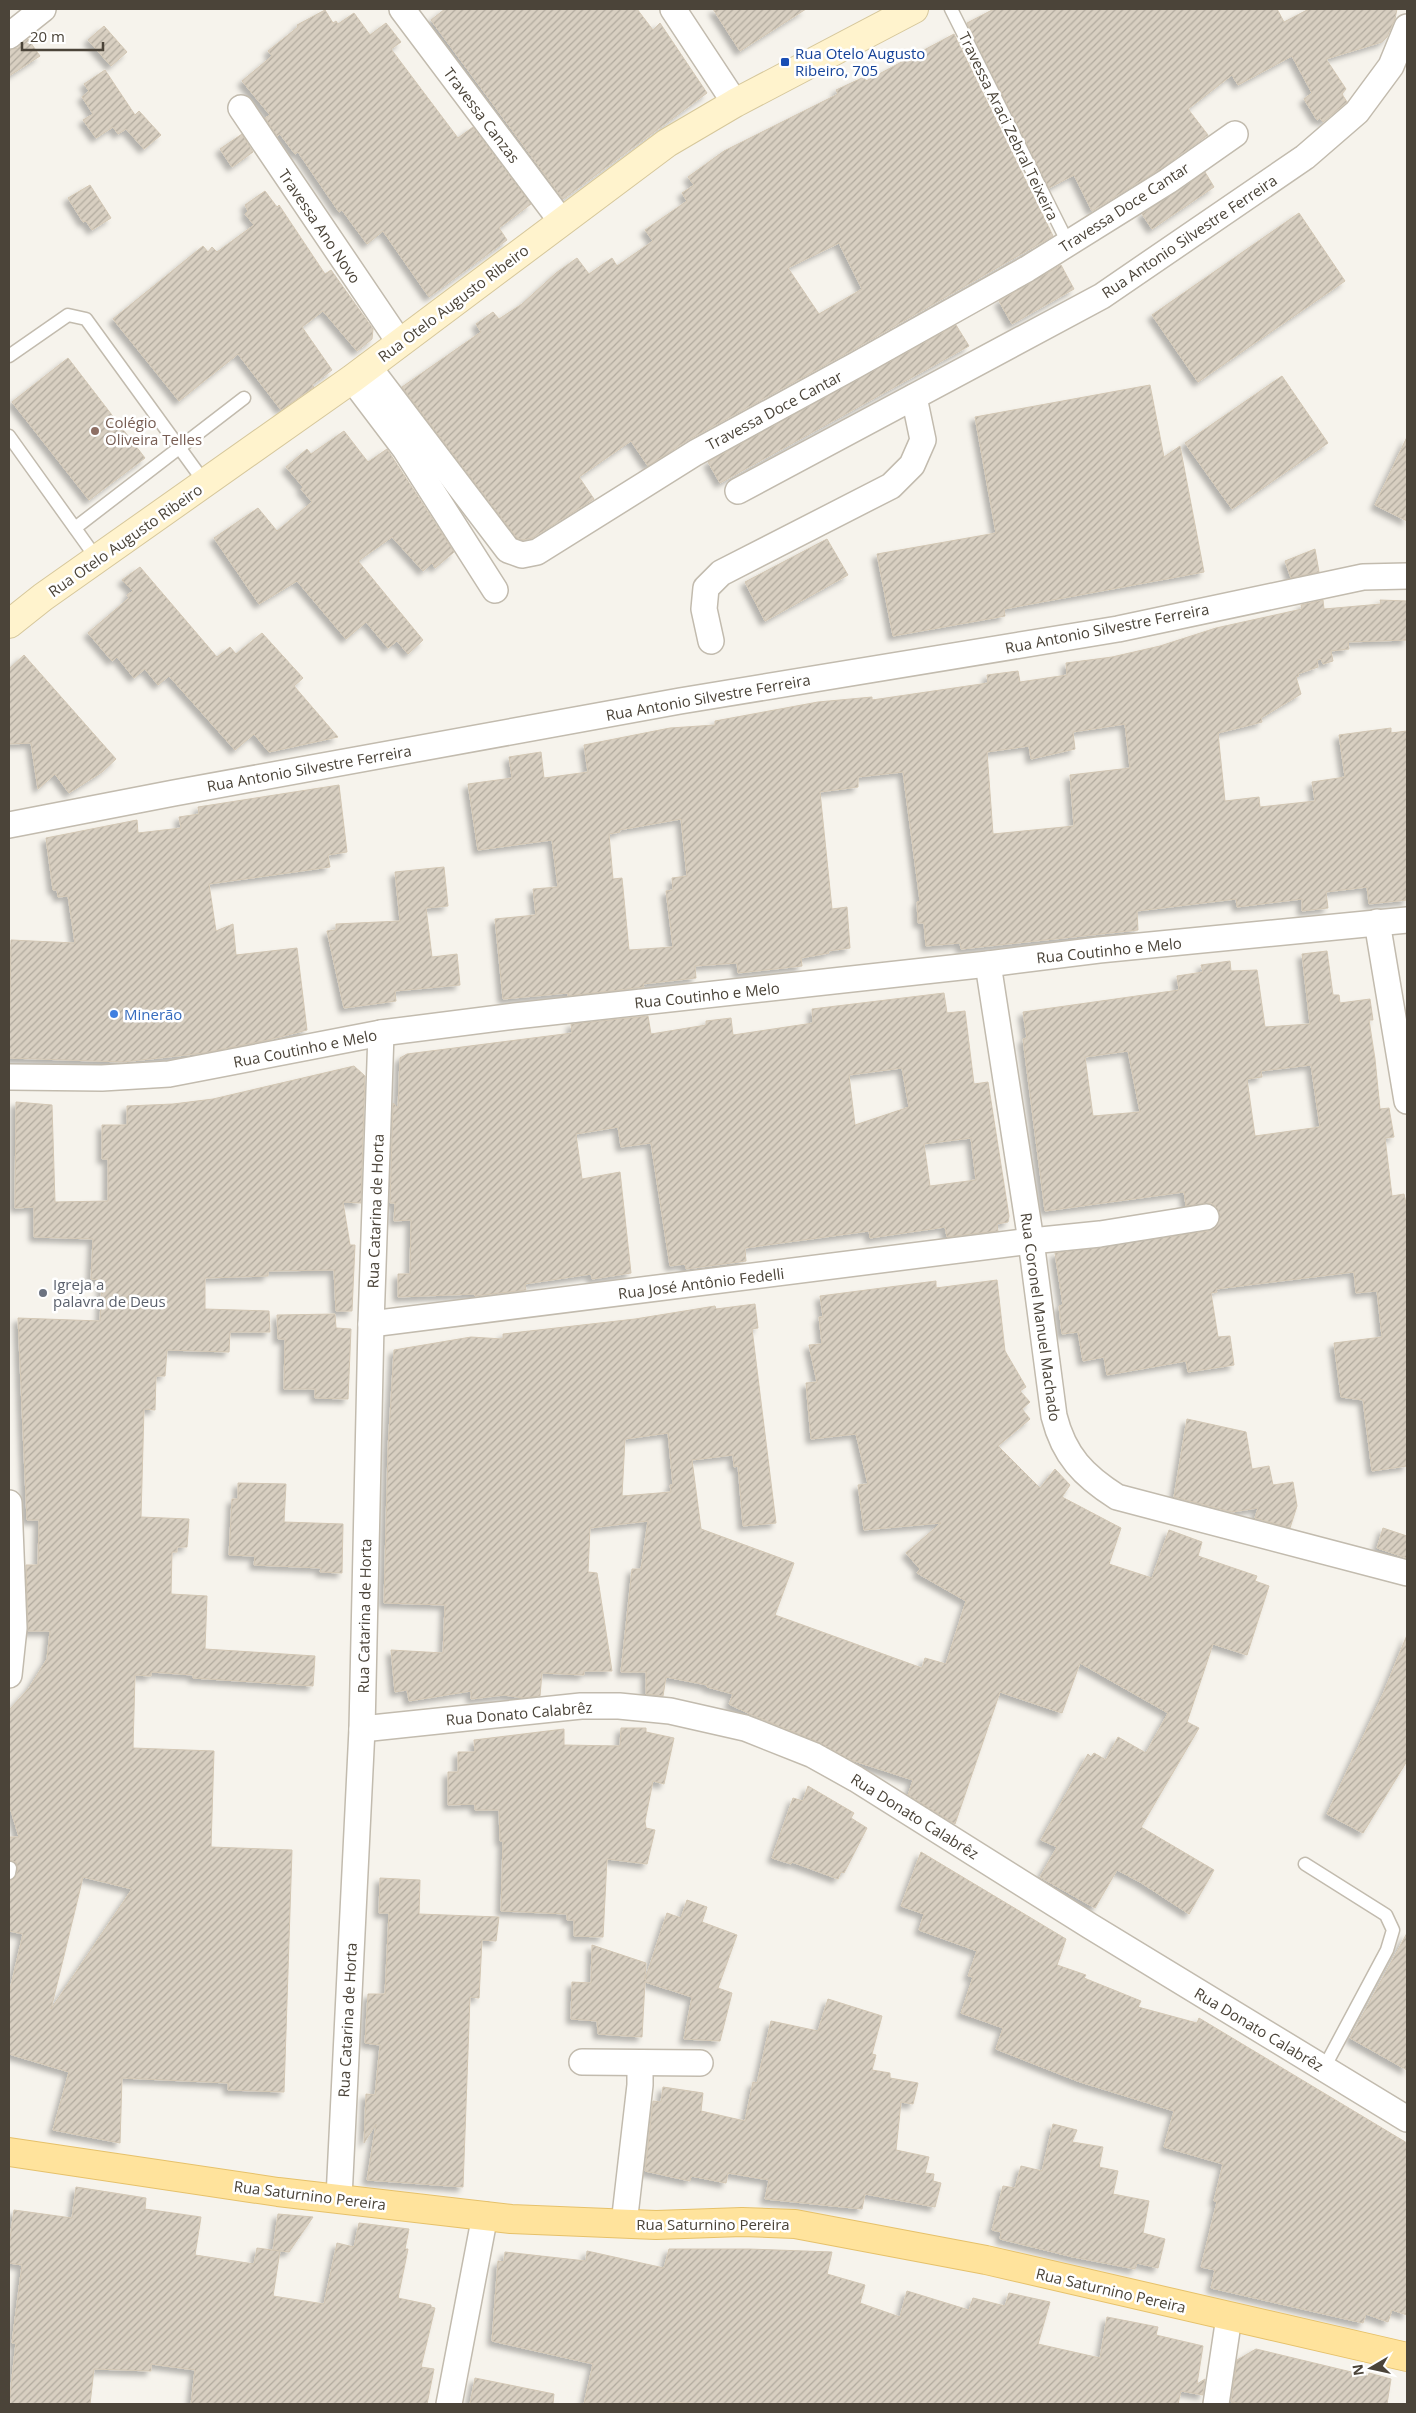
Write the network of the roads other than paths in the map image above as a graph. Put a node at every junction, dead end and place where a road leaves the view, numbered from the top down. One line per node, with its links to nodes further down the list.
1 (43, 9): 7 (street)
2 (402, 9): 11 (street, Travessa Canzas)
3 (673, 9): 8 (street)
4 (914, 9): 8 (street, Rua Otelo Augusto Ribeiro)
5 (951, 9): 12 (lane, Travessa Araci Zebral Teixeira)
6 (1407, 27): 16 (street, Rua Antonio Silvestre Ferreira)
7 (9, 36)
8 (734, 103): 11 (street, Rua Otelo Augusto Ribeiro)
9 (240, 108): 13 (street, Travessa Ano Novo)
10 (1235, 134): 12 (street, Travessa Doce Cantar)
11 (562, 222): 13 (street, Rua Otelo Augusto Ribeiro)
12 (1068, 243): 15 (street, Travessa Doce Cantar)
13 (400, 343): 15 (street, Rua Otelo Augusto Ribeiro)
14 (9, 356): 19 (lane)
15 (360, 372): 20 (street, Rua Otelo Augusto Ribeiro); 25 (street)
16 (914, 397): 21 (street, Rua Antonio Silvestre Ferreira); 27 (street)
17 (244, 398): 19 (lane)
18 (9, 436): 22 (lane)
19 (180, 448): 20 (lane); 22 (lane)
20 (205, 483): 23 (street, Rua Otelo Augusto Ribeiro)
21 (738, 492)
22 (75, 528): 23 (lane)
23 (97, 559): 26 (street, Rua Otelo Augusto Ribeiro)
24 (1407, 576): 28 (street, Rua Antonio Silvestre Ferreira)
25 (495, 590)
26 (9, 624)
27 (711, 641)
28 (9, 825)
29 (1407, 920): 30 (street, Rua Coutinho e Melo)
30 (1377, 922): 31 (street, Rua Coutinho e Melo); 34 (street)
31 (988, 964): 32 (street, Rua Coutinho e Melo); 36 (street, Rua Coronel Manuel Machado)
32 (382, 1033): 33 (street, Rua Coutinho e Melo); 37 (street, Rua Catarina de Horta)
33 (9, 1077)
34 (1407, 1101)
35 (1206, 1217): 36 (street, Rua José Antônio Fedelli)
36 (1031, 1241): 37 (street, Rua José Antônio Fedelli); 39 (street, Rua Coronel Manuel Machado)
37 (371, 1324): 41 (street, Rua Catarina de Horta)
38 (9, 1503): 40 (street)
39 (1407, 1573)
40 (9, 1675)
41 (362, 1729): 46 (street, Rua Donato Calabrêz); 49 (street, Rua Catarina de Horta)
42 (1305, 1864): 46 (lane)
43 (582, 2062): 45 (street)
44 (700, 2063): 45 (street)
45 (640, 2064): 51 (street)
46 (1324, 2068): 47 (street, Rua Donato Calabrêz)
47 (1407, 2119)
48 (9, 2152): 49 (main road, Rua Saturnino Pereira)
49 (339, 2198): 50 (main road, Rua Saturnino Pereira)
50 (485, 2215): 51 (main road, Rua Saturnino Pereira); 54 (street)
51 (624, 2224): 52 (main road, Rua Saturnino Pereira)
52 (1229, 2317): 53 (main road, Rua Saturnino Pereira); 55 (street)
53 (1407, 2356)
54 (449, 2404)
55 (1216, 2404)

